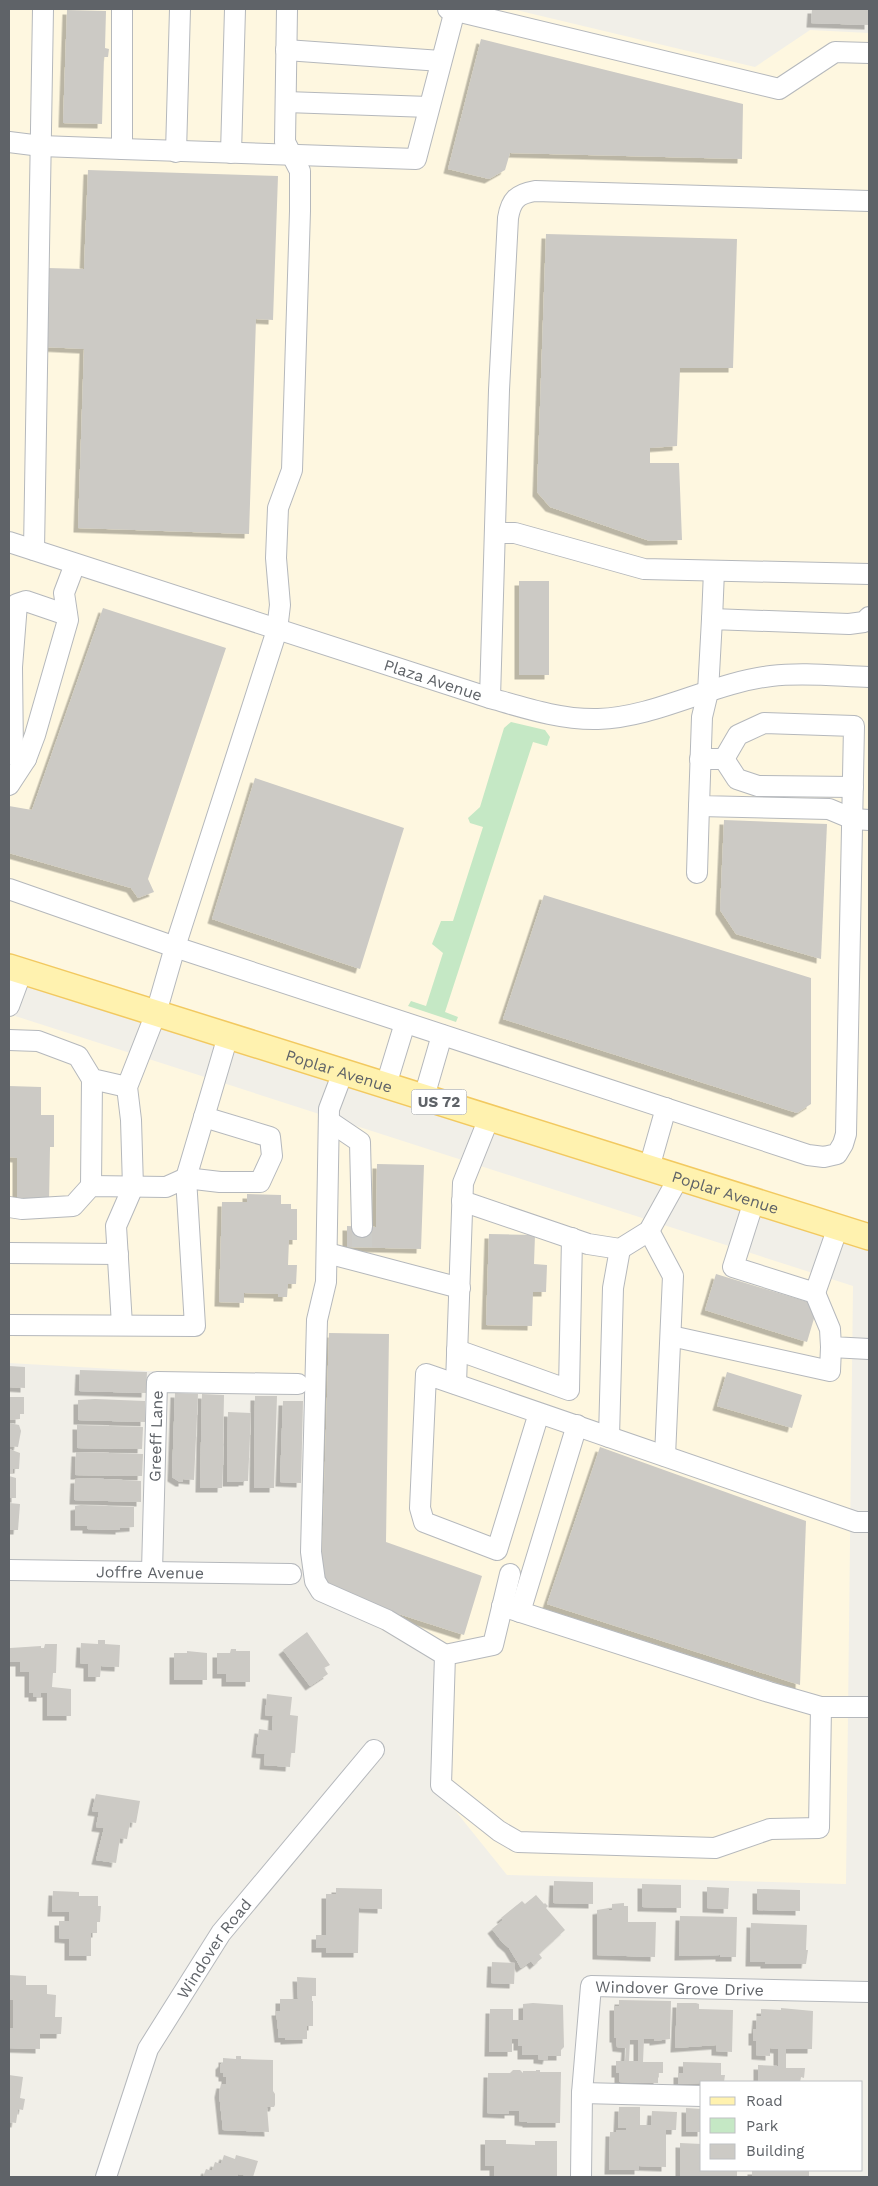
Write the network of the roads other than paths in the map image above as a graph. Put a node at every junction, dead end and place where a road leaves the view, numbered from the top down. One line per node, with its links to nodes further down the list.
1 (43, 9): 13 (street)
2 (122, 9): 14 (street)
3 (180, 9): 15 (street)
4 (235, 9): 16 (street)
5 (287, 9): 7 (street)
6 (452, 10): 8 (street); 9 (street)
7 (286, 50): 9 (street); 10 (street)
8 (869, 52)
9 (441, 61): 11 (street)
10 (286, 102): 11 (street); 17 (street)
11 (429, 107): 17 (street)
12 (9, 142): 13 (street)
13 (41, 146): 14 (street); 21 (street)
14 (122, 149): 15 (street)
15 (176, 152): 16 (street)
16 (231, 154): 17 (street)
17 (292, 156): 28 (street)
18 (869, 201): 19 (street)
19 (495, 533): 23 (street); 31 (street)
20 (9, 542): 21 (street, Plaza Avenue)
21 (34, 550): 22 (street, Plaza Avenue)
22 (75, 564): 25 (street); 28 (street, Plaza Avenue)
23 (714, 571): 24 (street); 27 (street)
24 (869, 574)
25 (67, 615): 32 (street); 32 (street)
26 (869, 617): 27 (street)
27 (712, 619): 30 (street)
28 (277, 630): 31 (street, Plaza Avenue); 41 (street)
29 (869, 677): 30 (street, Plaza Avenue)
30 (708, 692): 31 (street, Plaza Avenue); 33 (street)
31 (490, 698)
32 (26, 759): 35 (street)
33 (700, 759): 34 (street); 37 (street)
34 (724, 759): 36 (street); 36 (street)
35 (9, 786)
36 (854, 787): 38 (street)
37 (699, 806): 38 (street); 39 (street)
38 (861, 820): 54 (street)
39 (697, 873)
40 (9, 889): 41 (street)
41 (175, 947): 44 (street); 45 (street)
42 (16, 969): 43 (street); 44 (main road, Poplar Avenue / US 72)
43 (9, 1006)
44 (156, 1013): 47 (main road, Poplar Avenue / US 72); 52 (street)
45 (405, 1023): 46 (street); 51 (street)
46 (442, 1035): 53 (street); 54 (street)
47 (228, 1036): 49 (main road, Poplar Avenue / US 72); 55 (street)
48 (9, 1040): 50 (street)
49 (343, 1072): 51 (main road, Poplar Avenue / US 72); 57 (street)
50 (92, 1079): 52 (street); 61 (street)
51 (386, 1085): 53 (main road, Poplar Avenue / US 72)
52 (126, 1087): 62 (street)
53 (424, 1097): 56 (main road, Poplar Avenue / US 72)
54 (666, 1108): 58 (street)
55 (204, 1117): 60 (street); 60 (street)
56 (489, 1118): 58 (main road, Poplar Avenue / US 72); 63 (street)
57 (329, 1121): 66 (street); 73 (street)
58 (649, 1168): 59 (main road, Poplar Avenue / US 72)
59 (679, 1177): 64 (main road, Poplar Avenue / US 72); 68 (street)
60 (186, 1178): 62 (street); 78 (street)
61 (91, 1186): 62 (street); 65 (street)
62 (133, 1187): 74 (street)
63 (462, 1201): 70 (street); 75 (street)
64 (754, 1201): 67 (main road, Poplar Avenue / US 72); 76 (street)
65 (9, 1207)
66 (362, 1226)
67 (838, 1227): 69 (main road, Poplar Avenue / US 72); 76 (street)
68 (649, 1231): 71 (street); 79 (street)
69 (869, 1237)
70 (572, 1238): 71 (street); 85 (street)
71 (620, 1249): 88 (street)
72 (9, 1253): 74 (street)
73 (327, 1253): 75 (street); 96 (street)
74 (118, 1254): 78 (street)
75 (460, 1288): 82 (street)
76 (815, 1293): 80 (street)
77 (9, 1325): 78 (street)
78 (122, 1325)
79 (671, 1336): 80 (street); 89 (street)
80 (831, 1347): 81 (street)
81 (869, 1349)
82 (457, 1350): 84 (street); 85 (street)
83 (298, 1384): 93 (street, Greeff Lane)
84 (456, 1384): 86 (street); 91 (street)
85 (569, 1390): 87 (street)
86 (539, 1413): 87 (street); 91 (street)
87 (569, 1423): 88 (street); 95 (street)
88 (609, 1437): 89 (street)
89 (665, 1456): 90 (street)
90 (869, 1522)
91 (496, 1550): 95 (street)
92 (9, 1570): 93 (street, Joffre Avenue)
93 (152, 1571): 94 (street, Joffre Avenue)
94 (291, 1574)
95 (511, 1609): 96 (street); 97 (street)
96 (445, 1655): 97 (street)
97 (821, 1707): 98 (street)
98 (869, 1707)
99 (374, 1750): 103 (street, Windover Road)
100 (869, 1992): 101 (street, Windover Grove Drive)
101 (582, 2093): 102 (street); 104 (street, Windover Grove Drive)
102 (700, 2096)
103 (106, 2177)
104 (581, 2177)

